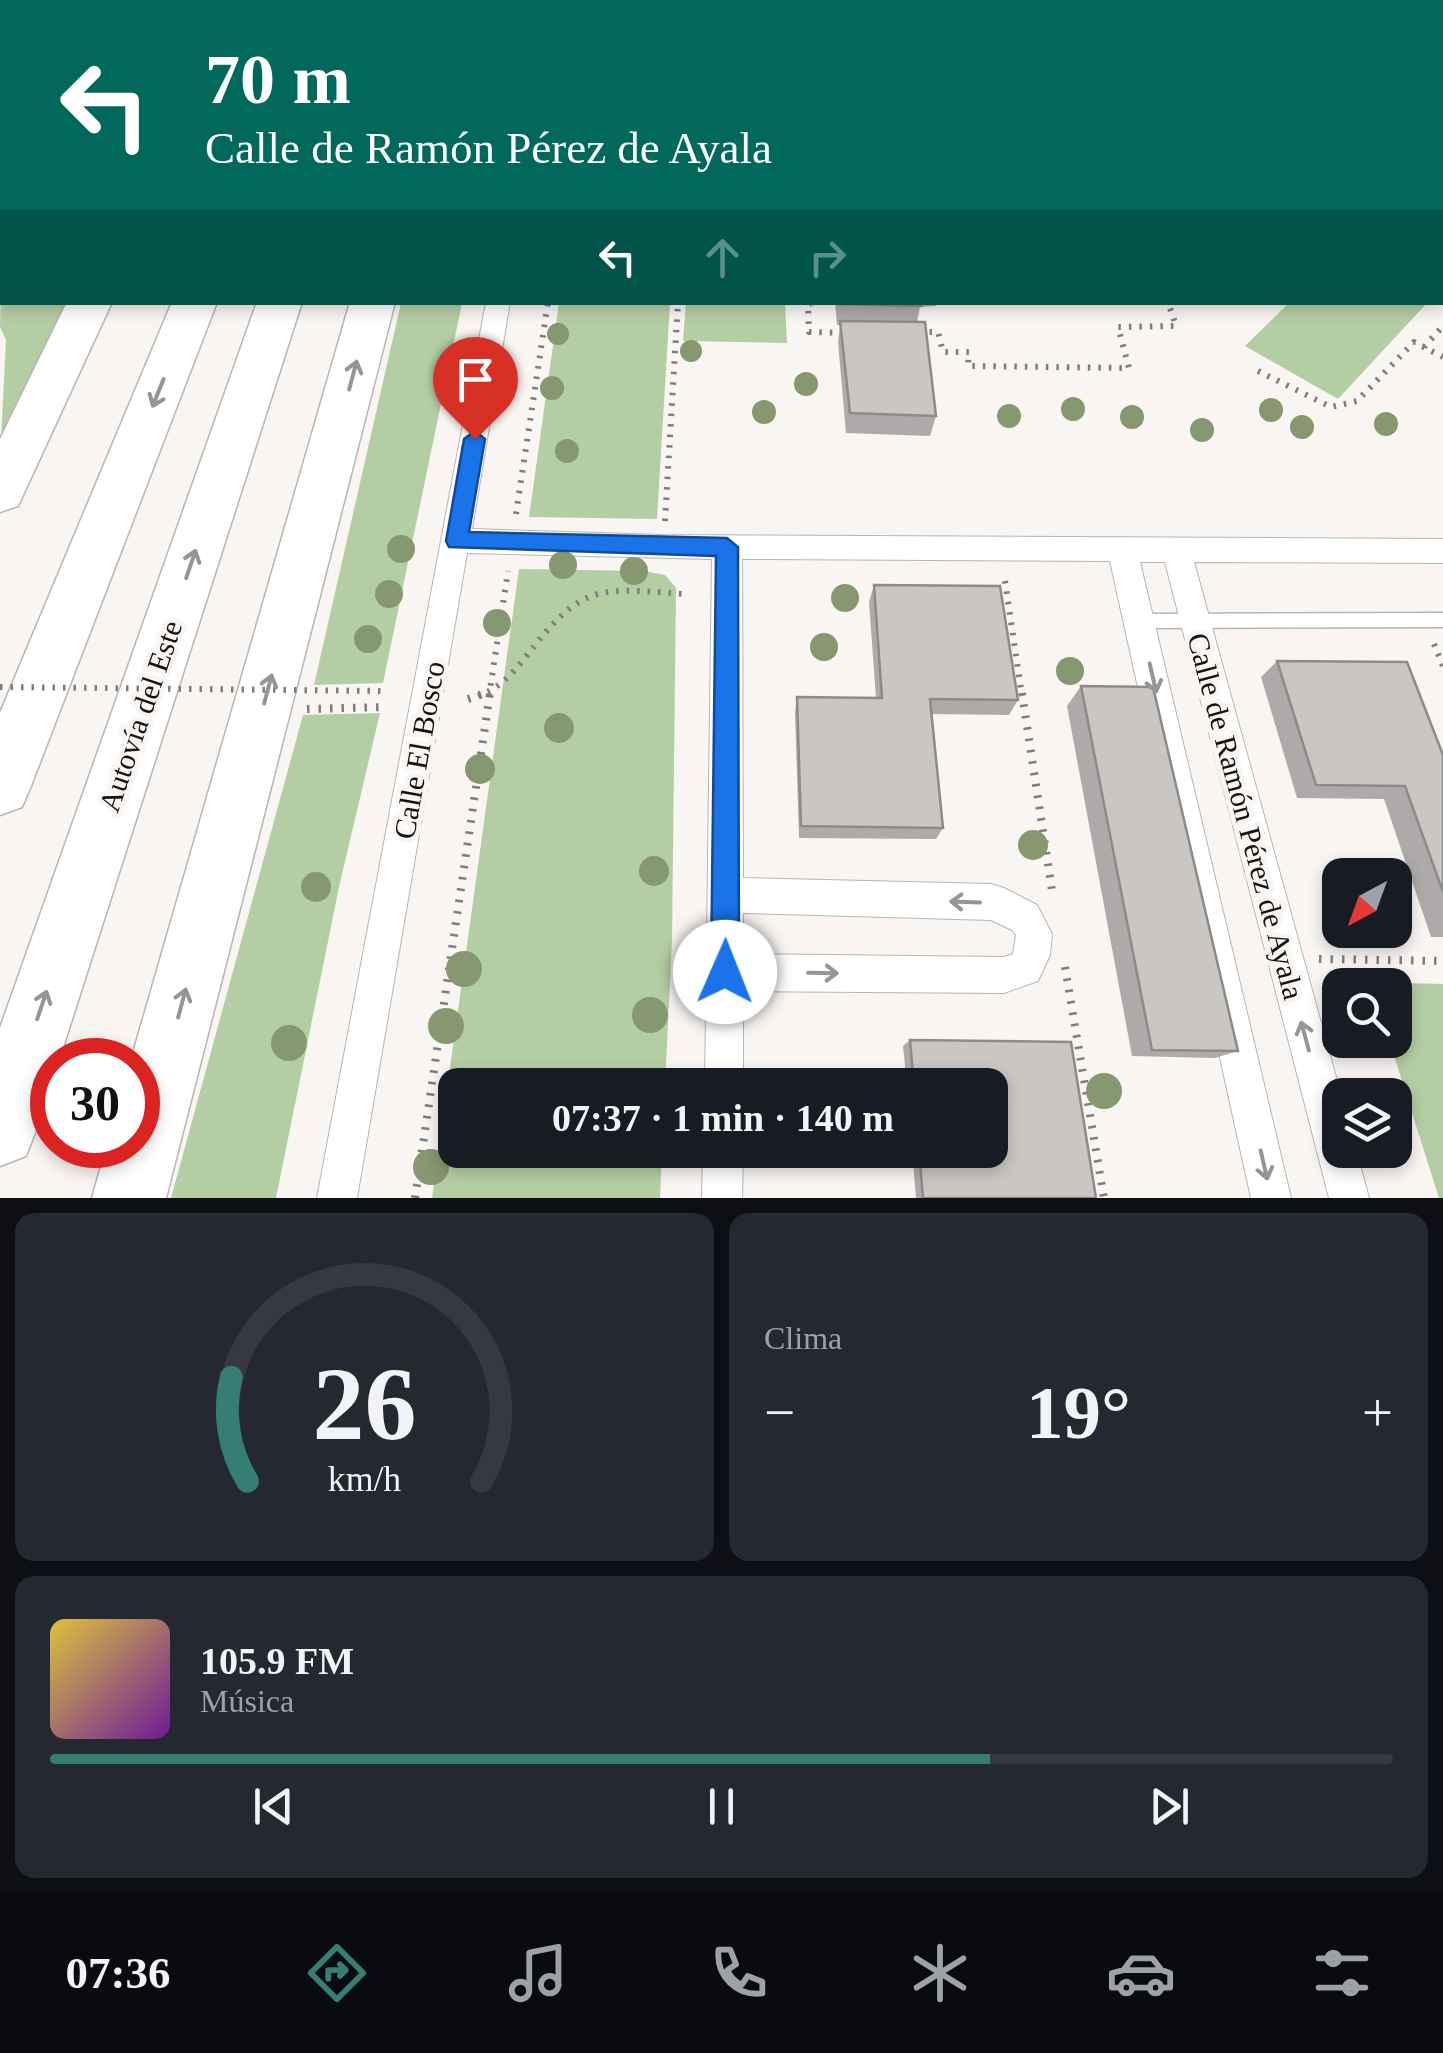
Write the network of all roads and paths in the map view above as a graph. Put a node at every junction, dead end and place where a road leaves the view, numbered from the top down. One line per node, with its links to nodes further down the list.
1 (89, 305): 17 (highway)
2 (104, 305): 17 (highway)
3 (194, 305): 38 (highway, one-way to 38)
4 (279, 305): 45 (highway, Autovía del Este, one-way to 4)
5 (372, 305): 47 (highway, one-way to 5)
6 (497, 305): 20 (street, Calle El Bosco)
7 (548, 305): 19 (path)
8 (678, 305): 21 (path)
9 (812, 305): 12 (path)
10 (1169, 305): 13 (path)
11 (1443, 326): 14 (path)
12 (853, 332)
13 (904, 332)
14 (1424, 347): 15 (path); 16 (path)
15 (1443, 357)
16 (1258, 371)
17 (32, 424): 18 (highway)
18 (0, 491)
19 (514, 526)
20 (457, 541): 21 (street); 48 (street, Calle El Bosco)
21 (663, 547): 22 (street)
22 (727, 547): 23 (street); 39 (street)
23 (1122, 549): 24 (street); 31 (street, Calle de Ramón Pérez de Ayala)
24 (1176, 549): 25 (street); 29 (street, Calle de Ramón Pérez de Ayala)
25 (1443, 551)
26 (509, 562): 34 (path)
27 (1005, 581): 40 (path)
28 (683, 594): 34 (path)
29 (1194, 620): 30 (lane); 31 (lane); 41 (street, Calle de Ramón Pérez de Ayala)
30 (1443, 620)
31 (1140, 622): 52 (street, Calle de Ramón Pérez de Ayala, one-way to 52)
32 (0, 687): 33 (path, bridge)
33 (387, 691)
34 (487, 696): 35 (path); 49 (path)
35 (468, 699)
36 (386, 708): 37 (path)
37 (303, 709)
38 (0, 786)
39 (726, 895): 40 (street, one-way to 39); 43 (street)
40 (1049, 952): 43 (street, one-way to 40); 51 (path)
41 (1284, 958): 42 (path); 53 (street, Calle de Ramón Pérez de Ayala, one-way to 41)
42 (1443, 961)
43 (725, 972): 44 (street)
44 (724, 1068)
45 (0, 1130)
46 (723, 1168): 50 (street)
47 (129, 1198)
48 (336, 1198)
49 (415, 1198)
50 (722, 1198)
51 (1104, 1198)
52 (1271, 1198)
53 (1349, 1198)

